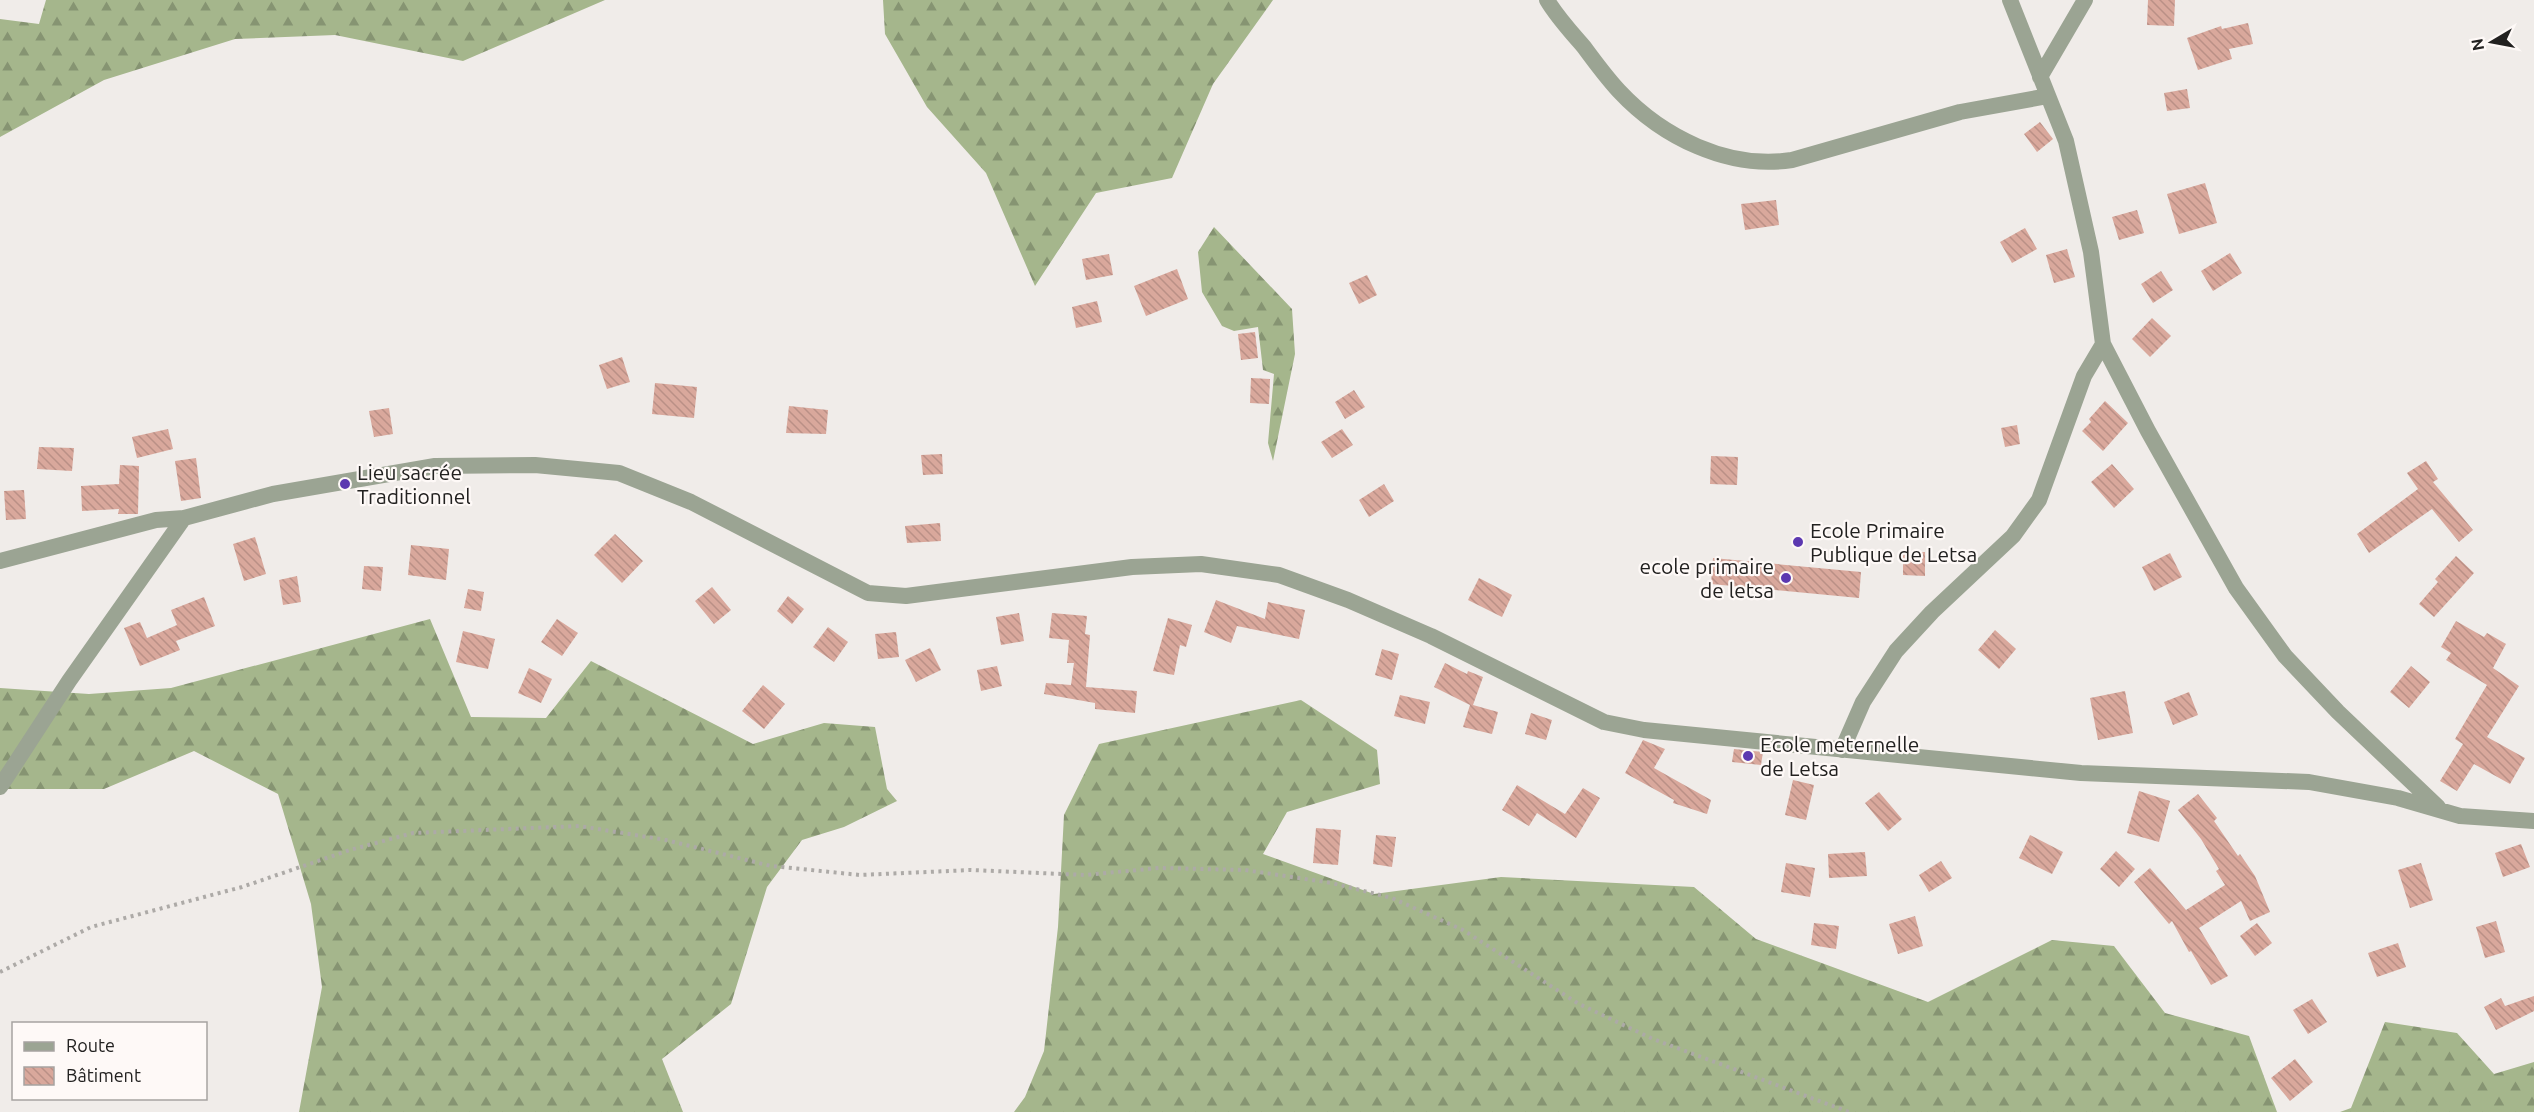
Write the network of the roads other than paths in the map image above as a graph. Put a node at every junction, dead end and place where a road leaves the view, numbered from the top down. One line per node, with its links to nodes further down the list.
1 (1547, 0): 5 (street)
2 (2010, 0): 4 (street)
3 (2085, 0): 4 (street)
4 (2040, 77): 5 (street)
5 (2048, 96): 6 (street)
6 (2103, 344): 9 (street); 11 (street)
7 (184, 518): 8 (street); 9 (street); 10 (street)
8 (0, 561)
9 (1842, 750): 11 (street)
10 (0, 787)
11 (2441, 811): 12 (street)
12 (2534, 821)

